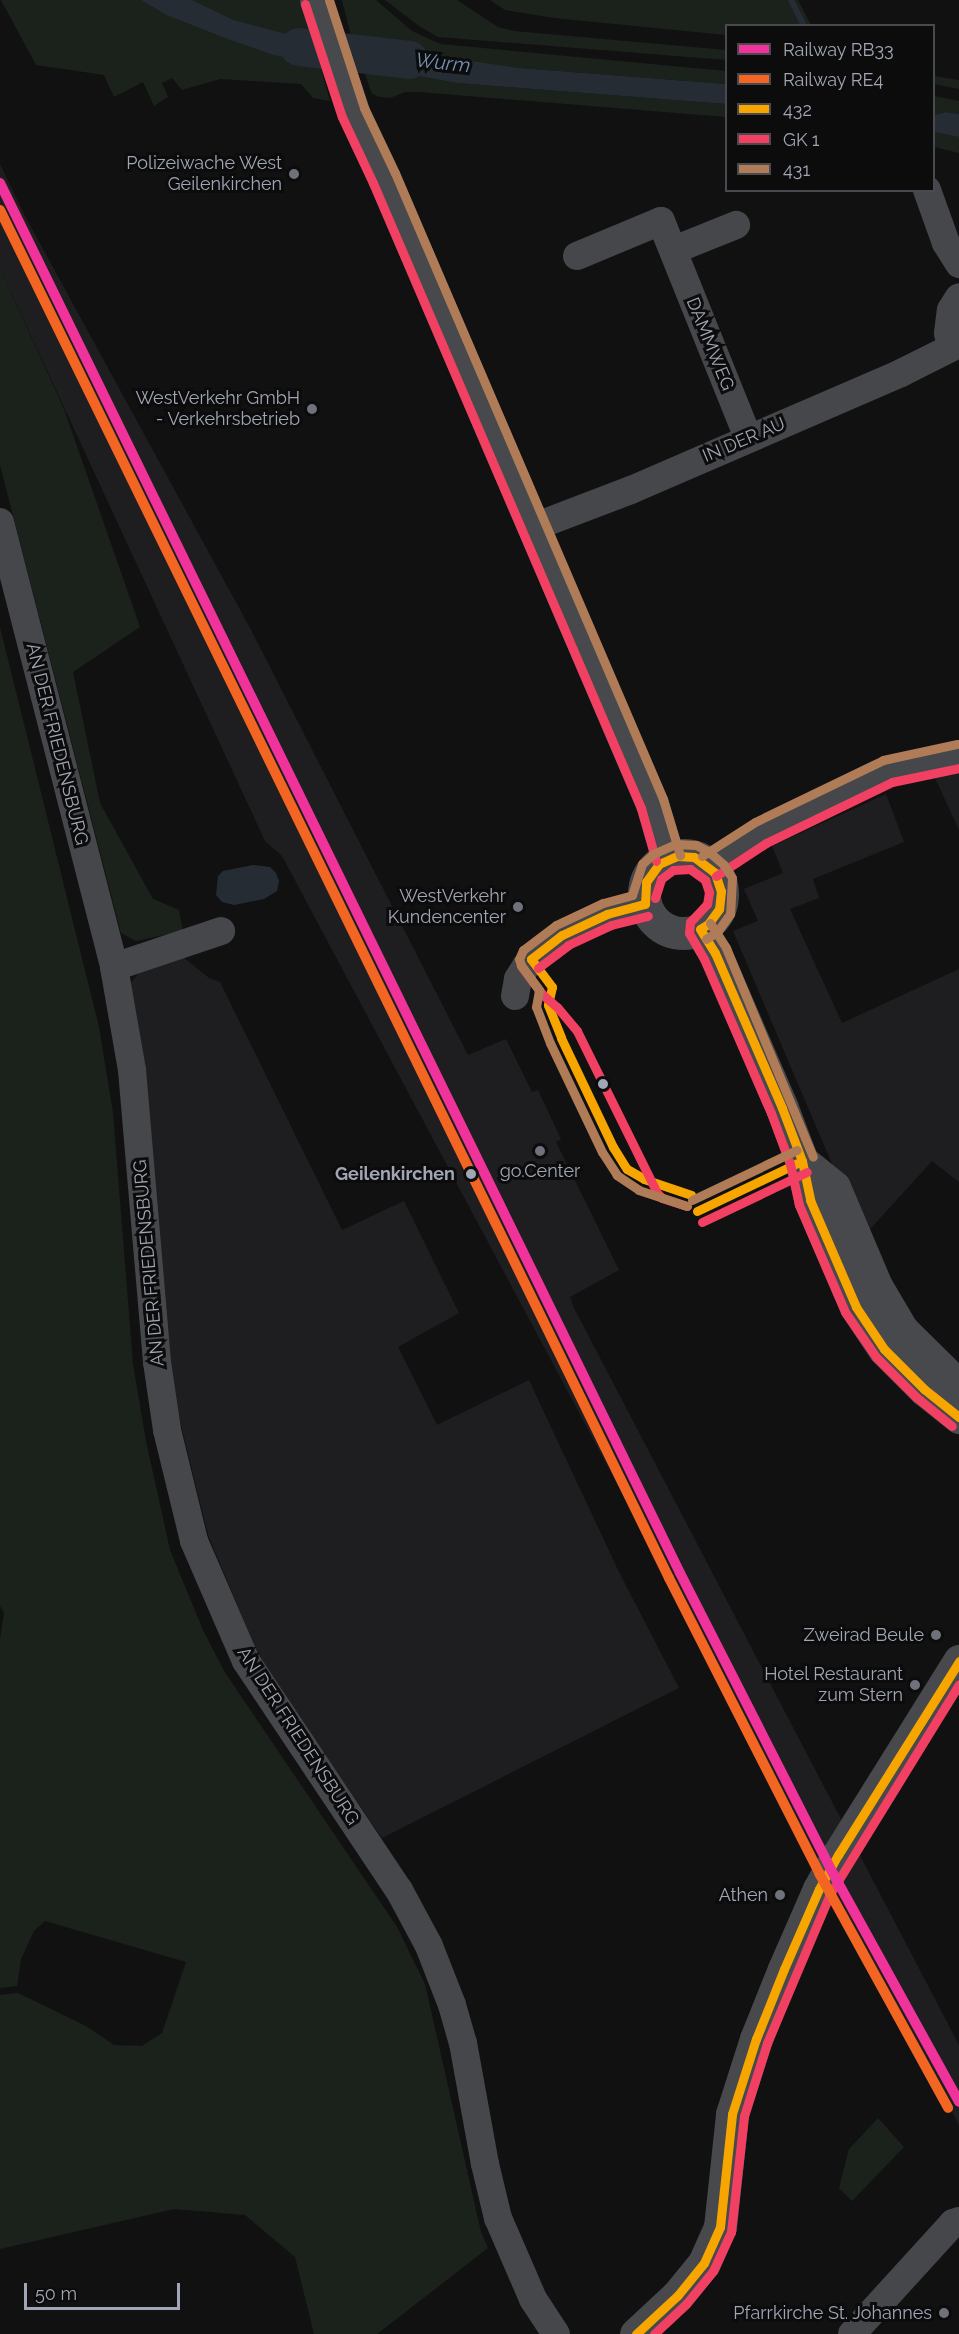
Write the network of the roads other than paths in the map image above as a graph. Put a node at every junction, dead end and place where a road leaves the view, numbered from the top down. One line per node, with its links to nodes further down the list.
1 (318, 7): 11 (main road)
2 (928, 192): 6 (street)
3 (736, 225): 4 (street)
4 (674, 250): 5 (street, DAMMWEG); 9 (street, DAMMWEG)
5 (577, 256)
6 (959, 264)
7 (959, 297): 8 (street, IN DER AU)
8 (955, 346): 9 (street, IN DER AU)
9 (748, 437): 11 (street, IN DER AU)
10 (0, 522): 18 (street, AN DER FRIEDENSBURG)
11 (534, 527): 13 (main road)
12 (959, 756): 14 (street)
13 (668, 858): 14 (main road); 15 (main road)
14 (709, 866): 16 (main road)
15 (645, 904): 16 (main road); 19 (street)
16 (700, 929): 20 (main road)
17 (221, 931): 18 (street)
18 (114, 967): 25 (street, AN DER FRIEDENSBURG)
19 (515, 996)
20 (802, 1161): 21 (main road); 22 (main road)
21 (959, 1386)
22 (959, 1417)
23 (959, 1660): 26 (main road)
24 (959, 2221): 27 (street)
25 (556, 2334)
26 (636, 2334)
27 (852, 2334)

